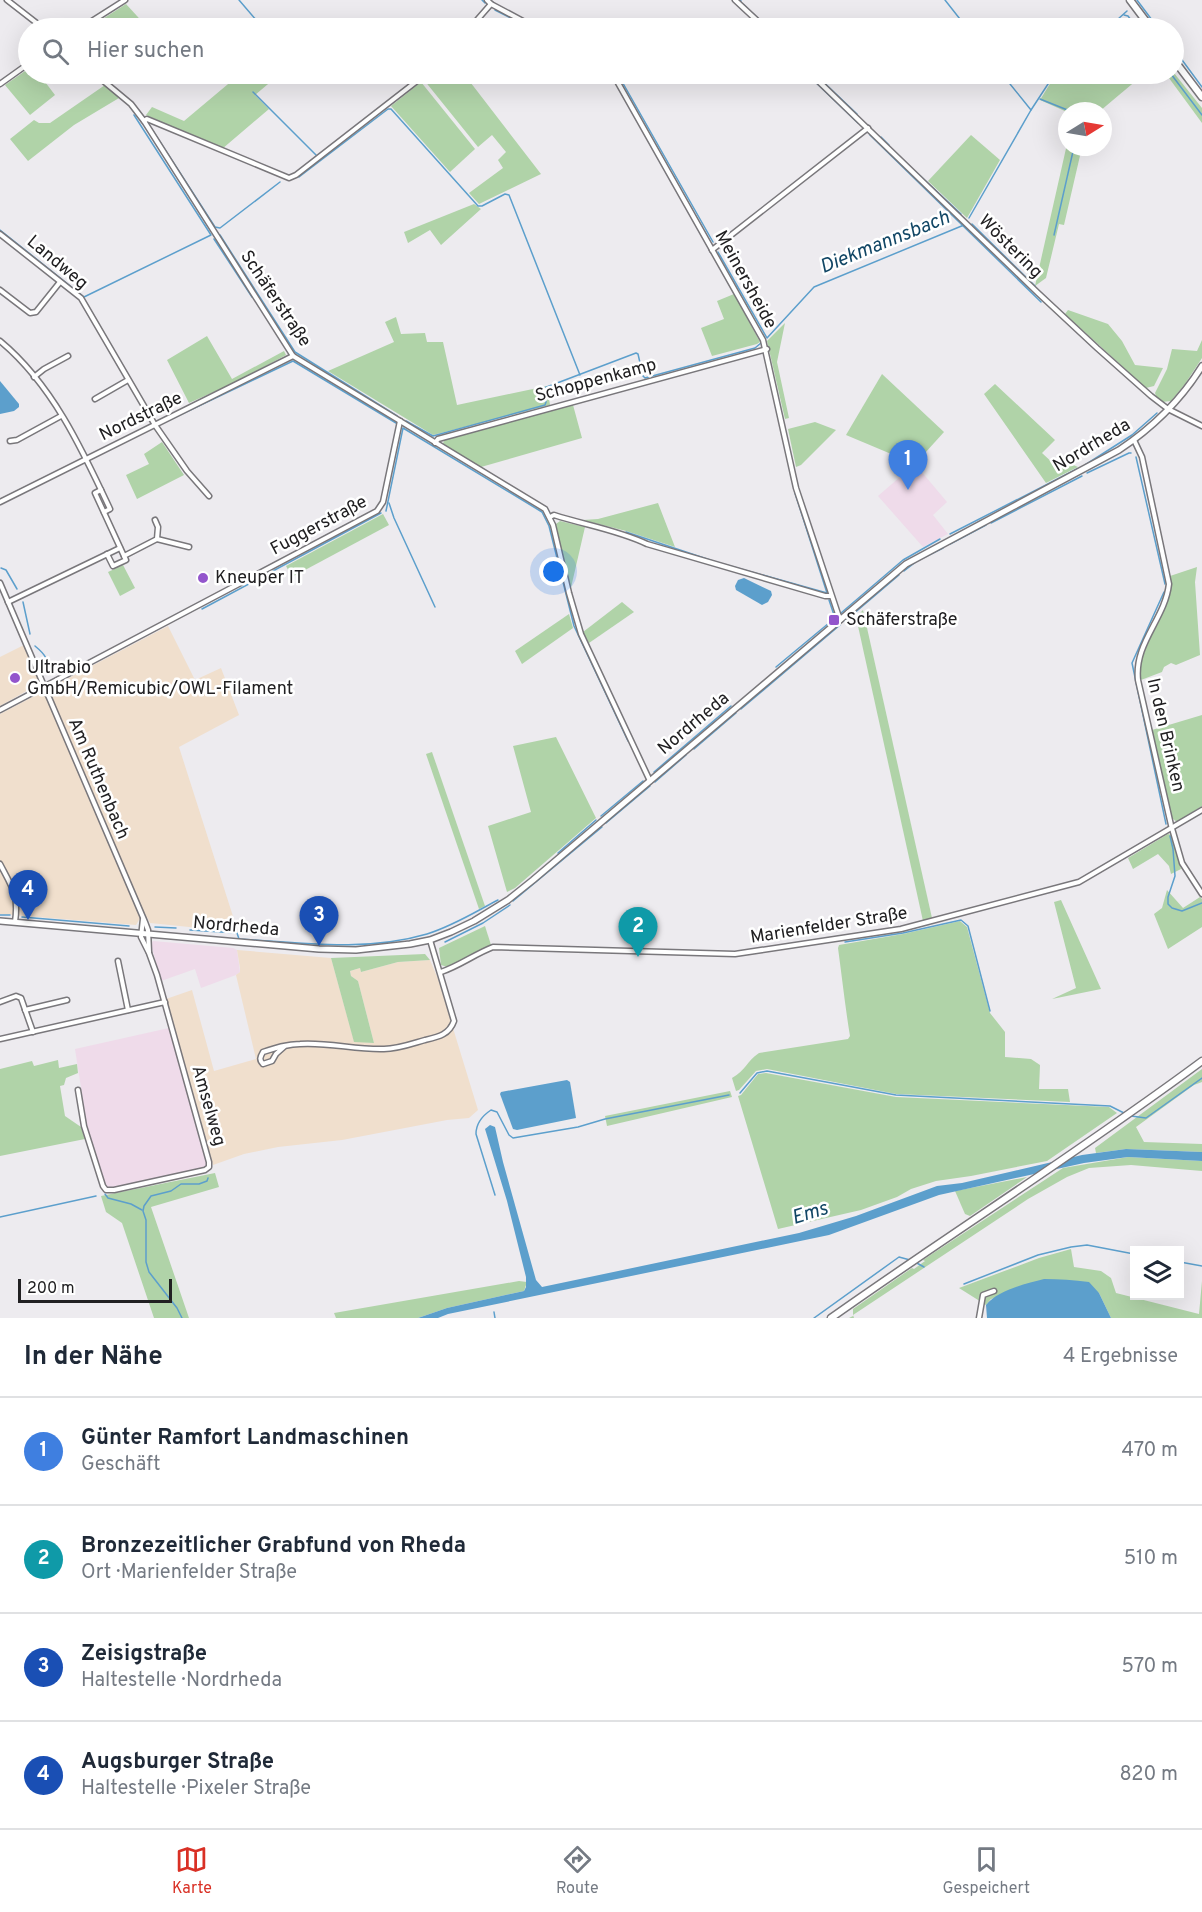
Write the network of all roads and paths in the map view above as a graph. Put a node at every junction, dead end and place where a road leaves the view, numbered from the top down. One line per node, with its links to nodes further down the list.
1 (7, 0): 7 (street)
2 (124, 0): 8 (street)
3 (487, 0): 6 (street)
4 (735, 0): 11 (street)
5 (1130, 0): 12 (main road)
6 (491, 4): 9 (street); 10 (street)
7 (30, 18)
8 (96, 18)
9 (479, 18)
10 (517, 18)
11 (754, 18)
12 (1144, 18)
13 (18, 71): 15 (street)
14 (1184, 74): 20 (main road)
15 (0, 84)
16 (107, 84): 21 (street, Schäferstraße)
17 (413, 84): 21 (street)
18 (619, 84): 24 (street, Meinersheide)
19 (822, 84): 22 (street, Wöstering)
20 (1202, 96)
21 (144, 121): 30 (street, Schäferstraße)
22 (868, 128): 24 (street); 35 (street, Wöstering)
23 (0, 234): 25 (street, Landweg)
24 (712, 250): 28 (street, Meinersheide)
25 (60, 282): 26 (street); 33 (street, Landweg)
26 (0, 290)
27 (0, 341): 32 (street)
28 (766, 349): 42 (street, Schoppenkamp); 54 (street, Meinersheide)
29 (68, 356): 32 (street)
30 (293, 356): 37 (street, Schäferstraße); 38 (street, Nordstraße)
31 (1202, 366): 35 (main road, Nordrheda)
32 (34, 377): 36 (street)
33 (128, 380): 34 (street); 38 (street, Landweg)
34 (95, 399)
35 (1168, 409): 39 (street, Wöstering); 40 (main road, Nordrheda)
36 (61, 416): 41 (street); 43 (street)
37 (400, 421): 42 (street, Schäferstraße); 57 (street, Fuggerstraße)
38 (155, 425): 43 (street, Nordstraße); 44 (street, Landweg)
39 (1202, 426)
40 (1134, 440): 56 (main road, Nordrheda); 61 (street, In den Brinken)
41 (10, 441)
42 (435, 443): 46 (street, Schäferstraße)
43 (86, 459): 45 (street, Nordstraße); 50 (street)
44 (209, 496)
45 (0, 501)
46 (550, 517): 54 (street, Schäferstraße); 59 (street)
47 (155, 520): 48 (street)
48 (157, 540): 49 (street); 52 (street)
49 (189, 547)
50 (120, 548): 51 (street); 52 (street)
51 (107, 554): 52 (street); 55 (street)
52 (124, 556)
53 (0, 583): 55 (street, Am Ruthenbach)
54 (831, 596): 56 (street, Meinersheide)
55 (8, 602): 57 (street, Am Ruthenbach)
56 (840, 620): 59 (main road, Nordrheda)
57 (44, 686): 58 (street, Fuggerstraße); 64 (street, Am Ruthenbach)
58 (0, 710)
59 (650, 781): 69 (main road, Nordrheda)
60 (1202, 810): 61 (street, Marienfelder Straße)
61 (1173, 828): 63 (street, In den Brinken); 72 (street, Marienfelder Straße)
62 (0, 864): 66 (street)
63 (1202, 894)
64 (143, 919): 67 (street); 68 (street, Am Ruthenbach)
65 (0, 921): 66 (main road, Nordrheda)
66 (15, 922): 67 (main road, Nordrheda)
67 (141, 933): 68 (main road, Nordrheda); 70 (street, Amselweg)
68 (148, 934): 69 (main road, Nordrheda); 70 (street, Amselweg)
69 (430, 940): 72 (street)
70 (149, 953): 75 (street, Amselweg)
71 (118, 961): 77 (street)
72 (441, 972): 80 (street)
73 (67, 1000): 76 (street)
74 (0, 1002): 76 (street)
75 (165, 1002): 77 (street); 82 (street, Amselweg)
76 (25, 1010): 78 (street)
77 (128, 1010): 78 (street)
78 (33, 1032): 79 (street)
79 (0, 1039)
80 (285, 1046): 80 (street)
81 (1202, 1061): 84 (main road)
82 (78, 1090)
83 (994, 1291): 85 (street)
84 (831, 1318)
85 (979, 1318)

